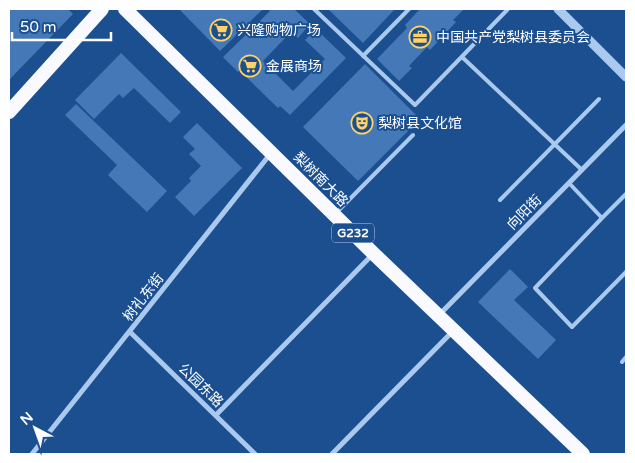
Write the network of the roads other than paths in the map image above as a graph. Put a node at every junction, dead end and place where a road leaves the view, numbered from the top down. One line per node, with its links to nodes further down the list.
1 (102, 9): 11 (highway)
2 (125, 9): 15 (highway, 梨树南大路 / G232)
3 (314, 9): 7 (lane)
4 (409, 9): 7 (lane)
5 (508, 9): 8 (lane)
6 (558, 9): 9 (street)
7 (363, 56): 8 (lane)
8 (462, 57): 14 (lane)
9 (626, 77)
10 (599, 99): 14 (lane)
11 (9, 112)
12 (626, 125): 16 (street, 向阳街)
13 (413, 135): 20 (lane)
14 (554, 145): 16 (lane); 19 (lane)
15 (272, 152): 20 (highway, 梨树南大路 / G232); 26 (street, 树礼东街)
16 (582, 170): 17 (street, 向阳街)
17 (569, 182): 21 (lane); 24 (street, 向阳街)
18 (626, 194): 21 (lane)
19 (500, 200)
20 (334, 215): 22 (highway, 梨树南大路 / G232)
21 (602, 218): 23 (lane)
22 (374, 254): 24 (highway, 梨树南大路 / G232); 29 (street)
23 (626, 272)
24 (438, 316): 25 (highway, 梨树南大路 / G232)
25 (454, 331): 32 (street); 33 (highway, 梨树南大路 / G232)
26 (130, 332): 29 (street, 公园东路); 30 (street, 树礼东街)
27 (626, 358): 28 (lane)
28 (622, 362)
29 (216, 416): 31 (street, 公园东路)
30 (32, 454)
31 (255, 454)
32 (332, 454)
33 (583, 454)

